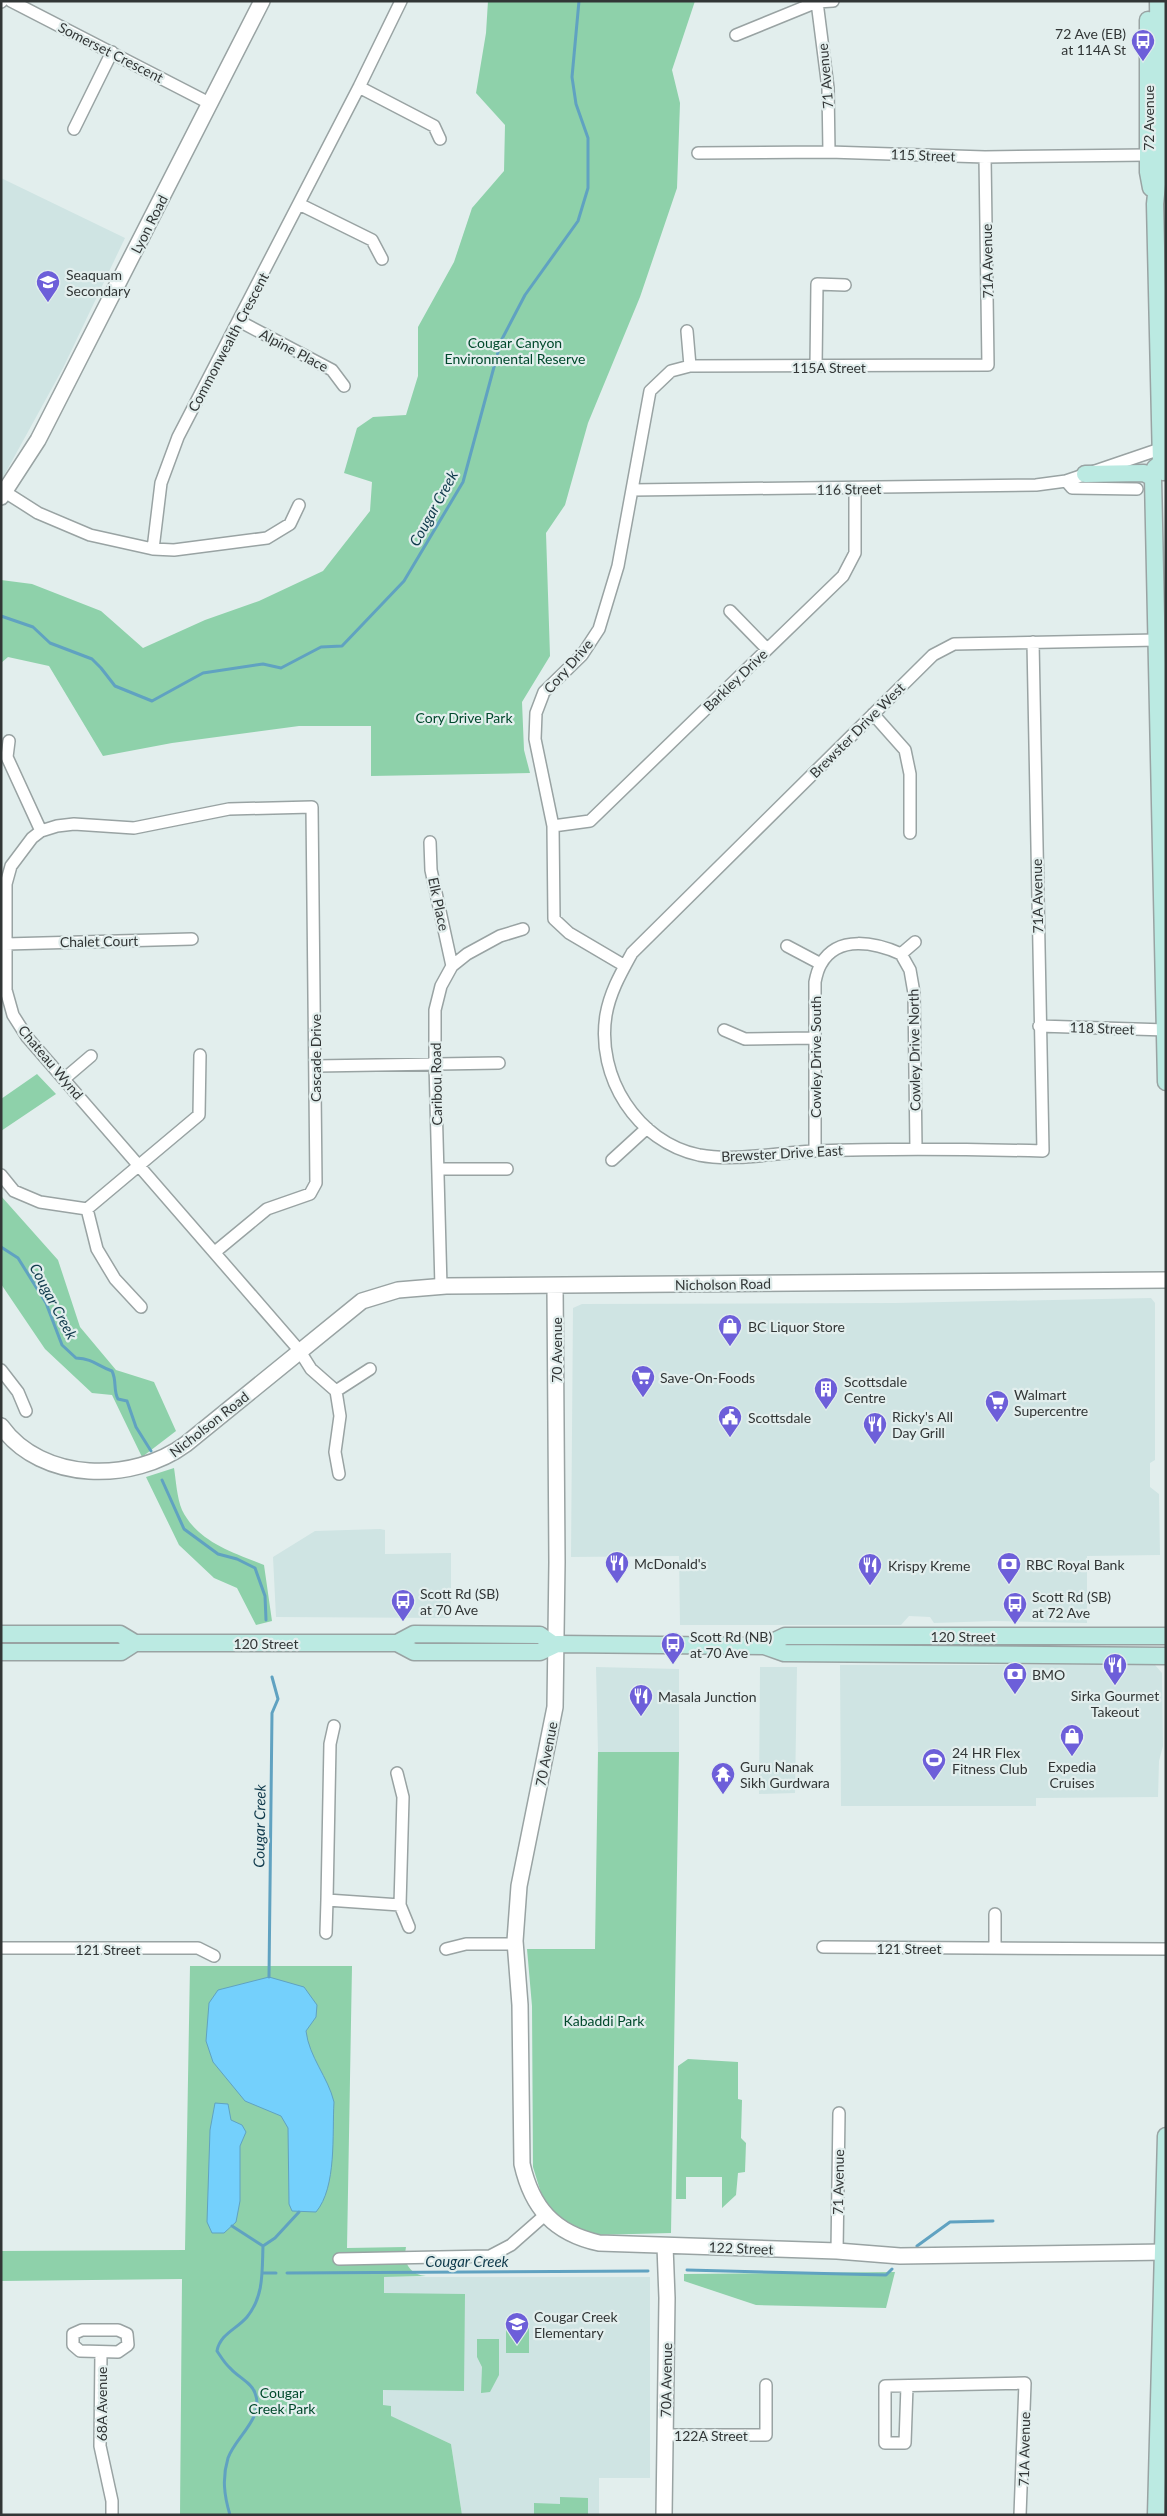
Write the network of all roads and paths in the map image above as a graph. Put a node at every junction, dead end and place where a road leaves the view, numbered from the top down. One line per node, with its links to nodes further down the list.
1 (11, 1): 9 (street, Somerset Crescent)
2 (262, 1): 12 (street, Lyon Road)
3 (401, 1): 11 (street, Commonwealth Crescent)
4 (833, 1): 7 (street)
5 (1148, 1): 10 (main road, 72 Avenue)
6 (1158, 1): 13 (main road, 72 Avenue)
7 (817, 2): 8 (street); 16 (street, 71 Avenue)
8 (736, 35)
9 (112, 52): 12 (street, Somerset Crescent); 14 (street)
10 (1147, 83): 13 (street); 18 (main road, 72 Avenue)
11 (359, 87): 15 (street); 20 (street, Commonwealth Crescent)
12 (211, 104): 39 (street, Lyon Road)
13 (1163, 106): 21 (main road, 72 Avenue)
14 (74, 129)
15 (440, 139)
16 (828, 152): 17 (street, 115 Street); 19 (street, 115 Street)
17 (698, 153)
18 (1148, 155): 19 (street, 115 Street); 21 (main road, 72 Avenue)
19 (985, 157): 27 (street, 71A Avenue)
20 (299, 204): 22 (street); 24 (street, Commonwealth Crescent)
21 (1155, 204): 31 (main road, 72 Avenue)
22 (382, 259)
23 (845, 285): 28 (street)
24 (239, 321): 30 (street, Alpine Place); 42 (street, Commonwealth Crescent)
25 (687, 331): 26 (street)
26 (690, 366): 28 (street, 115A Street); 29 (street, 115A Street)
27 (988, 366): 28 (street, 115A Street)
28 (816, 367)
29 (671, 371): 38 (street, Cory Drive)
30 (344, 386)
31 (1163, 415): 32 (main road, 72 Avenue)
32 (1162, 453): 33 (street, 116 Street); 34 (main road, 72 Avenue); 41 (main road, 72 Avenue)
33 (1085, 474): 34 (main road); 35 (street, 116 Street)
34 (1153, 478): 44 (main road, 72 Avenue)
35 (1066, 481): 36 (street, 116 Street); 37 (street, 116 Street)
36 (855, 489): 38 (street, 116 Street); 46 (street, Barkley Drive)
37 (1137, 489)
38 (632, 490): 49 (street, Cory Drive)
39 (3, 495): 42 (street)
40 (299, 505): 42 (street)
41 (1166, 524)
42 (152, 549)
43 (730, 611): 46 (street)
44 (1157, 640): 45 (street, Brewster Drive West); 64 (main road, 72 Avenue)
45 (1033, 642): 47 (street, Brewster Drive West); 62 (street, 71A Avenue)
46 (767, 649): 49 (street, Barkley Drive)
47 (873, 714): 51 (street); 61 (street, Brewster Drive West)
48 (9, 741): 50 (street)
49 (552, 826): 61 (street, Cory Drive)
50 (41, 831): 56 (street, Chateau Wynd); 70 (street, Cascade Drive)
51 (910, 833)
52 (430, 842): 60 (street, Elk Place)
53 (523, 928): 60 (street, Caribou Road)
54 (192, 939): 56 (street, Chalet Court)
55 (915, 942): 58 (street)
56 (6, 944): 71 (street, Chateau Wynd)
57 (787, 946): 59 (street)
58 (901, 954): 59 (street); 74 (street, Cowley Drive North)
59 (821, 964): 65 (street, Cowley Drive South)
60 (452, 966): 69 (street, Caribou Road)
61 (625, 966): 73 (street, Brewster Drive East)
62 (1039, 1026): 64 (street, 118 Street); 76 (street, 71A Avenue)
63 (724, 1030): 65 (street)
64 (1165, 1030): 72 (main road, 72 Avenue)
65 (814, 1038): 75 (street, Cowley Drive South)
66 (200, 1055): 78 (street)
67 (91, 1056): 71 (street)
68 (500, 1063): 69 (street)
69 (434, 1064): 70 (street); 79 (street, Caribou Road)
70 (316, 1066): 83 (street, Cascade Drive)
71 (64, 1079): 78 (street, Chateau Wynd)
72 (1166, 1082)
73 (647, 1128): 75 (street, Brewster Drive East); 77 (street)
74 (916, 1149): 75 (street, Brewster Drive East); 76 (street, Brewster Drive East)
75 (815, 1151)
76 (1043, 1151)
77 (612, 1160)
78 (138, 1166): 82 (street); 83 (street, Chateau Wynd)
79 (438, 1169): 80 (street); 86 (street, Caribou Road)
80 (507, 1169)
81 (1, 1176): 82 (street)
82 (87, 1208): 87 (street)
83 (215, 1252): 88 (street, Chateau Wynd)
84 (1166, 1280): 85 (street, Nicholson Road)
85 (555, 1286): 86 (street, Nicholson Road); 98 (street, 70 Avenue)
86 (441, 1287): 88 (street, Nicholson Road)
87 (141, 1307)
88 (299, 1350): 91 (street); 93 (street, Nicholson Road)
89 (370, 1369): 91 (street)
90 (1, 1370): 92 (street)
91 (336, 1391): 94 (street)
92 (26, 1411)
93 (1, 1426)
94 (339, 1474)
95 (1, 1634): 97 (main road, 120 Street)
96 (1166, 1636): 99 (main road, 120 Street)
97 (135, 1643): 98 (main road, 120 Street); 100 (main road, 120 Street)
98 (554, 1644): 99 (main road, 120 Street); 109 (street, 70 Avenue)
99 (764, 1646): 101 (main road, 120 Street)
100 (1, 1652)
101 (1166, 1656)
102 (334, 1726): 104 (street)
103 (397, 1773): 105 (street)
104 (327, 1900): 105 (street); 108 (street)
105 (400, 1905): 107 (street)
106 (995, 1914): 112 (street)
107 (409, 1926)
108 (326, 1933)
109 (515, 1944): 113 (street); 118 (street, 70 Avenue)
110 (822, 1947): 112 (street, 121 Street)
111 (1, 1948): 115 (street, 121 Street)
112 (995, 1948): 114 (street, 121 Street)
113 (446, 1949)
114 (1166, 1949)
115 (214, 1956)
116 (839, 2113): 120 (street, 71 Avenue)
117 (1166, 2136): 121 (main road)
118 (544, 2215): 119 (street, 122 Street); 122 (street)
119 (665, 2246): 120 (street, 122 Street); 127 (street, 70A Avenue)
120 (837, 2251): 121 (street, 122 Street)
121 (1164, 2252): 126 (main road)
122 (339, 2259)
123 (101, 2352): 128 (street, 68A Avenue)
124 (766, 2385): 127 (street, 122A Street)
125 (907, 2386): 125 (street); 130 (street, 71A Avenue)
126 (1162, 2422): 131 (main road)
127 (665, 2435): 129 (street, 70A Avenue)
128 (112, 2515)
129 (664, 2515)
130 (1020, 2515)
131 (1156, 2515)

